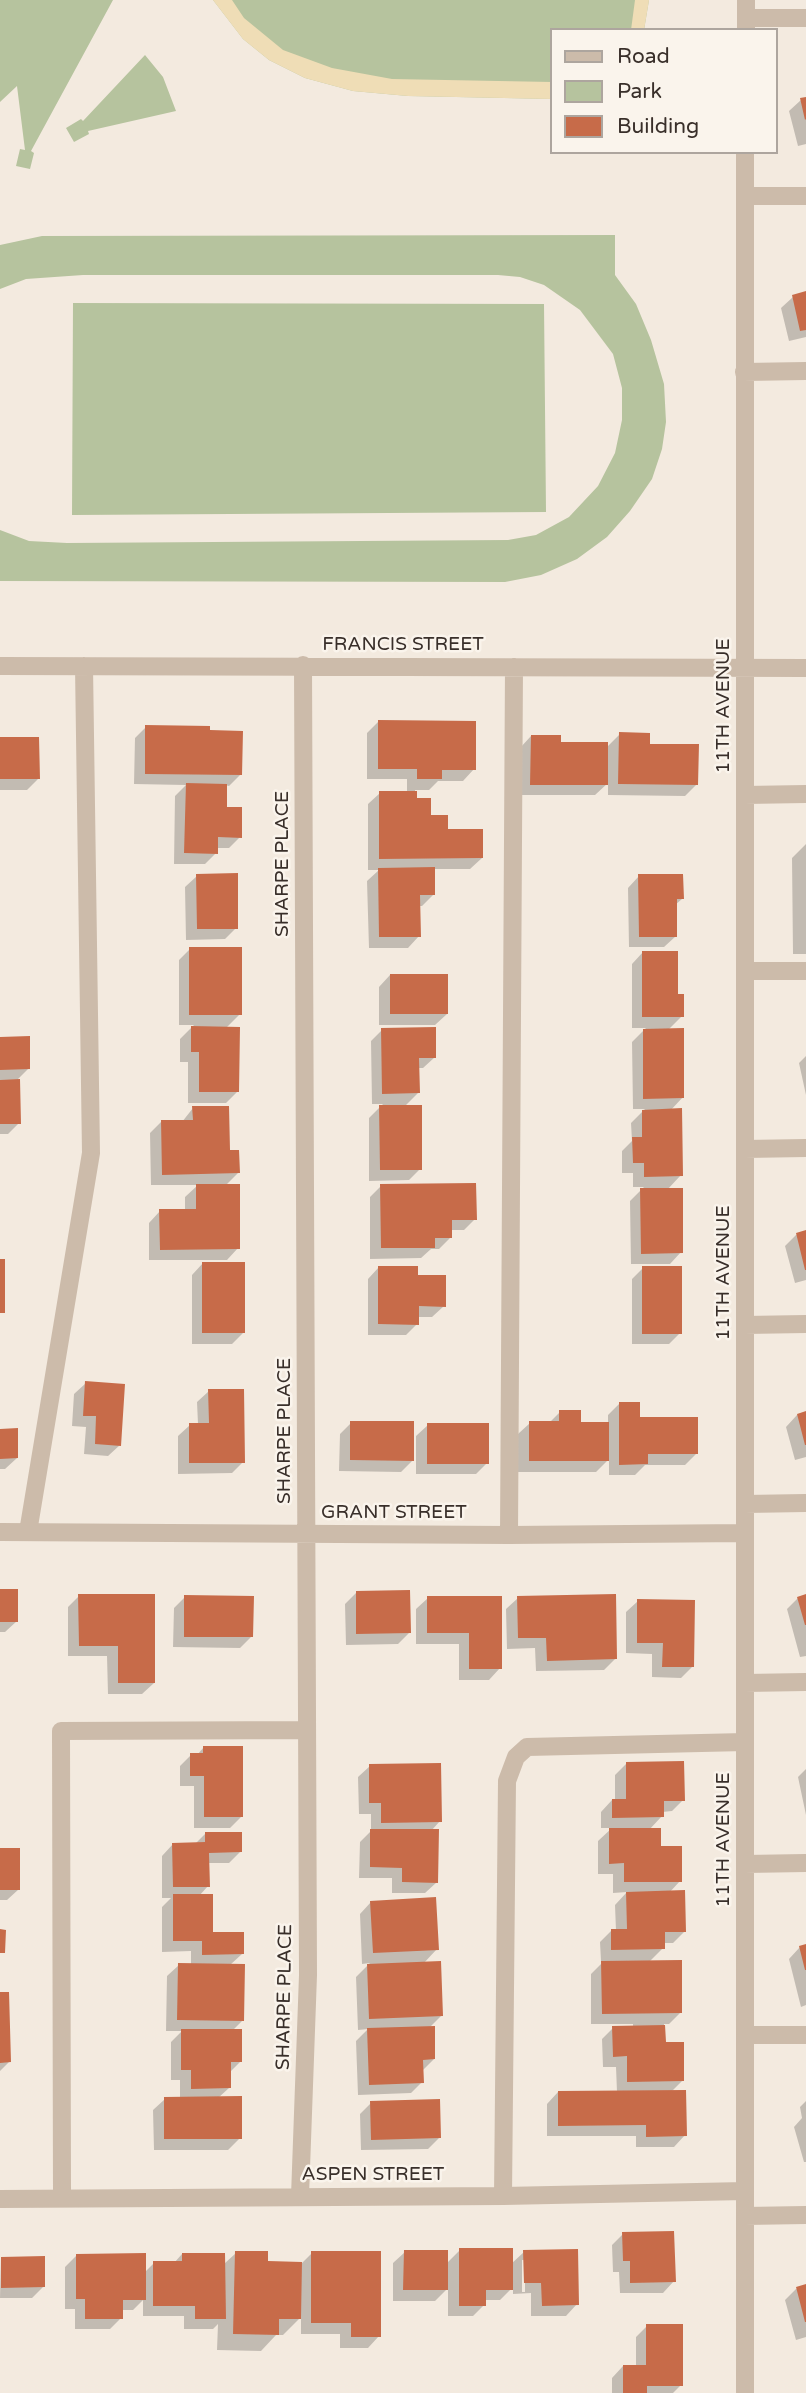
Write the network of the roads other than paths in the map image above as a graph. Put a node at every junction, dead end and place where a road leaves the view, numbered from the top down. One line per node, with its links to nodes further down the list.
1 (746, 16): 2 (street)
2 (806, 18)
3 (745, 154): 5 (street, 11TH AVENUE)
4 (806, 196): 5 (street)
5 (745, 197): 7 (street, 11TH AVENUE)
6 (806, 371): 7 (street)
7 (744, 372): 13 (street, 11TH AVENUE)
8 (303, 665): 10 (street, FRANCIS STREET); 11 (street, FRANCIS STREET); 26 (street, SHARPE PLACE)
9 (0, 666): 10 (street, FRANCIS STREET)
10 (83, 666): 25 (street)
11 (514, 667): 13 (street, FRANCIS STREET); 28 (street)
12 (806, 668): 13 (street, FRANCIS STREET)
13 (744, 669): 15 (street, 11TH AVENUE)
14 (806, 794): 15 (street)
15 (745, 795): 16 (street, 11TH AVENUE)
16 (745, 971): 17 (street); 19 (street, 11TH AVENUE)
17 (806, 971)
18 (806, 1148): 19 (street)
19 (745, 1149): 21 (street, 11TH AVENUE)
20 (806, 1324): 21 (street)
21 (745, 1325): 23 (street, 11TH AVENUE)
22 (806, 1503): 23 (street)
23 (745, 1504): 27 (street, 11TH AVENUE)
24 (0, 1532): 25 (street, GRANT STREET)
25 (29, 1532): 26 (street, GRANT STREET)
26 (306, 1533): 28 (street, GRANT STREET); 31 (street, SHARPE PLACE)
27 (745, 1533): 28 (street, GRANT STREET); 30 (street, 11TH AVENUE)
28 (509, 1535)
29 (806, 1682): 30 (street)
30 (745, 1683): 32 (street, 11TH AVENUE)
31 (307, 1730): 38 (street, SHARPE PLACE); 40 (street)
32 (745, 1742): 34 (street, 11TH AVENUE); 39 (street)
33 (806, 1863): 34 (street)
34 (745, 1864): 35 (street, 11TH AVENUE)
35 (745, 2035): 36 (street); 37 (street, 11TH AVENUE)
36 (806, 2035)
37 (745, 2191): 39 (street, ASPEN STREET); 43 (street, 11TH AVENUE)
38 (300, 2196): 39 (street, ASPEN STREET); 40 (street, ASPEN STREET)
39 (503, 2196)
40 (62, 2198): 41 (street, ASPEN STREET)
41 (0, 2199)
42 (806, 2215): 43 (street)
43 (745, 2216): 44 (street, 11TH AVENUE)
44 (745, 2393)

